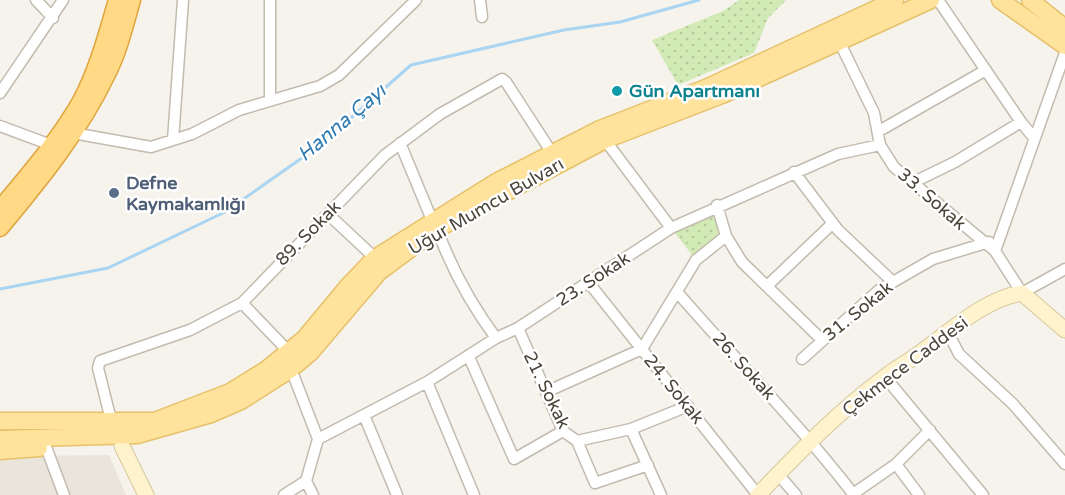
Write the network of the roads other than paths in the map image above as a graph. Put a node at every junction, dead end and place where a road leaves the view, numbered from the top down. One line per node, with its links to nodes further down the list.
1 (36, 0): 15 (street)
2 (63, 0): 15 (street)
3 (117, 0): 31 (highway)
4 (132, 0): 26 (highway)
5 (183, 0): 28 (street)
6 (270, 0): 22 (street)
7 (416, 0): 22 (street)
8 (480, 0): 14 (street)
9 (896, 0): 33 (main road, Uğur Mumcu Bulvarı)
10 (932, 0): 17 (main road, Uğur Mumcu Bulvarı)
11 (938, 0): 20 (street)
12 (1000, 0): 18 (main road)
13 (1030, 0): 16 (main road)
14 (482, 17)
15 (53, 18): 21 (street)
16 (1065, 28)
17 (839, 41): 25 (street); 29 (main road, Uğur Mumcu Bulvarı)
18 (1065, 46)
19 (1065, 53): 27 (street)
20 (986, 70): 23 (street); 25 (street)
21 (0, 93)
22 (270, 99): 28 (street)
23 (1021, 122): 27 (street); 35 (street)
24 (0, 126): 31 (street)
25 (879, 131): 32 (street)
26 (73, 133): 28 (street); 41 (highway)
27 (1034, 138): 44 (street, 31. Sokak)
28 (173, 140)
29 (604, 140): 40 (main road, Uğur Mumcu Bulvarı); 42 (street)
30 (400, 143): 33 (street, 89. Sokak); 38 (street, 89. Sokak); 40 (street)
31 (51, 145): 37 (highway)
32 (880, 145): 34 (street, 23. Sokak); 35 (street, 33. Sokak)
33 (552, 153): 40 (main road, Uğur Mumcu Bulvarı)
34 (794, 172): 36 (street, 23. Sokak); 39 (street)
35 (914, 182): 44 (street, 33. Sokak)
36 (717, 205): 42 (street, 23. Sokak); 43 (street)
37 (0, 209)
38 (329, 215): 45 (street); 52 (street, 89. Sokak)
39 (833, 223): 47 (street); 49 (street)
40 (435, 225): 45 (main road, Uğur Mumcu Bulvarı); 56 (street); 61 (main road, Uğur Mumcu Bulvarı)
41 (0, 228)
42 (671, 228): 48 (street, 23. Sokak)
43 (726, 236): 49 (street); 50 (street)
44 (991, 248): 47 (street, 31. Sokak); 51 (street, 33. Sokak)
45 (375, 258): 61 (main road, Uğur Mumcu Bulvarı)
46 (1065, 269): 51 (street)
47 (892, 282): 57 (street, 31. Sokak)
48 (589, 283): 53 (street, 23. Sokak); 58 (street, 24. Sokak)
49 (767, 286): 57 (street)
50 (677, 292): 58 (street); 76 (street, 26. Sokak)
51 (1022, 293): 54 (main road); 55 (main road, Çekmece Caddesi)
52 (242, 303): 61 (street); 67 (street, 89. Sokak)
53 (518, 328): 56 (street, 23. Sokak); 64 (street, 21. Sokak)
54 (1065, 330)
55 (947, 331): 62 (main road, Çekmece Caddesi); 82 (street)
56 (496, 338): 59 (street, 23. Sokak)
57 (822, 340): 60 (street, 31. Sokak)
58 (642, 349): 64 (street); 65 (street, 24. Sokak)
59 (469, 357): 63 (street, 23. Sokak); 73 (street)
60 (802, 359)
61 (290, 361): 69 (main road, Uğur Mumcu Bulvarı); 75 (street)
62 (885, 377): 71 (street); 76 (main road, Çekmece Caddesi)
63 (427, 382): 66 (street, 23. Sokak); 92 (street)
64 (546, 392): 73 (street, 21. Sokak)
65 (688, 406): 70 (street, 21. Sokak); 94 (street, 24. Sokak)
66 (364, 415): 75 (street, 23. Sokak); 91 (street)
67 (111, 420): 68 (main road); 69 (main road)
68 (0, 421)
69 (160, 425): 72 (main road, Uğur Mumcu Bulvarı); 74 (main road, Uğur Mumcu Bulvarı); 78 (main road)
70 (631, 429): 77 (street, 21. Sokak); 83 (street)
71 (930, 430): 81 (street); 97 (street)
72 (0, 431)
73 (563, 431): 77 (street, 21. Sokak)
74 (0, 439)
75 (318, 439): 85 (street)
76 (812, 440): 84 (main road, Çekmece Caddesi); 86 (street, 26. Sokak)
77 (577, 441): 83 (street)
78 (122, 446): 79 (main road); 88 (main road)
79 (46, 447): 80 (main road); 87 (street)
80 (0, 451)
81 (896, 464): 86 (street); 96 (street)
82 (1065, 464)
83 (648, 465): 93 (street)
84 (778, 474): 94 (main road, Çekmece Caddesi); 95 (street)
85 (306, 481): 89 (street); 90 (street)
86 (854, 494)
87 (64, 495)
88 (146, 495)
89 (284, 495)
90 (313, 495)
91 (397, 495)
92 (474, 495)
93 (661, 495)
94 (758, 495)
95 (796, 495)
96 (919, 495)
97 (983, 495)

